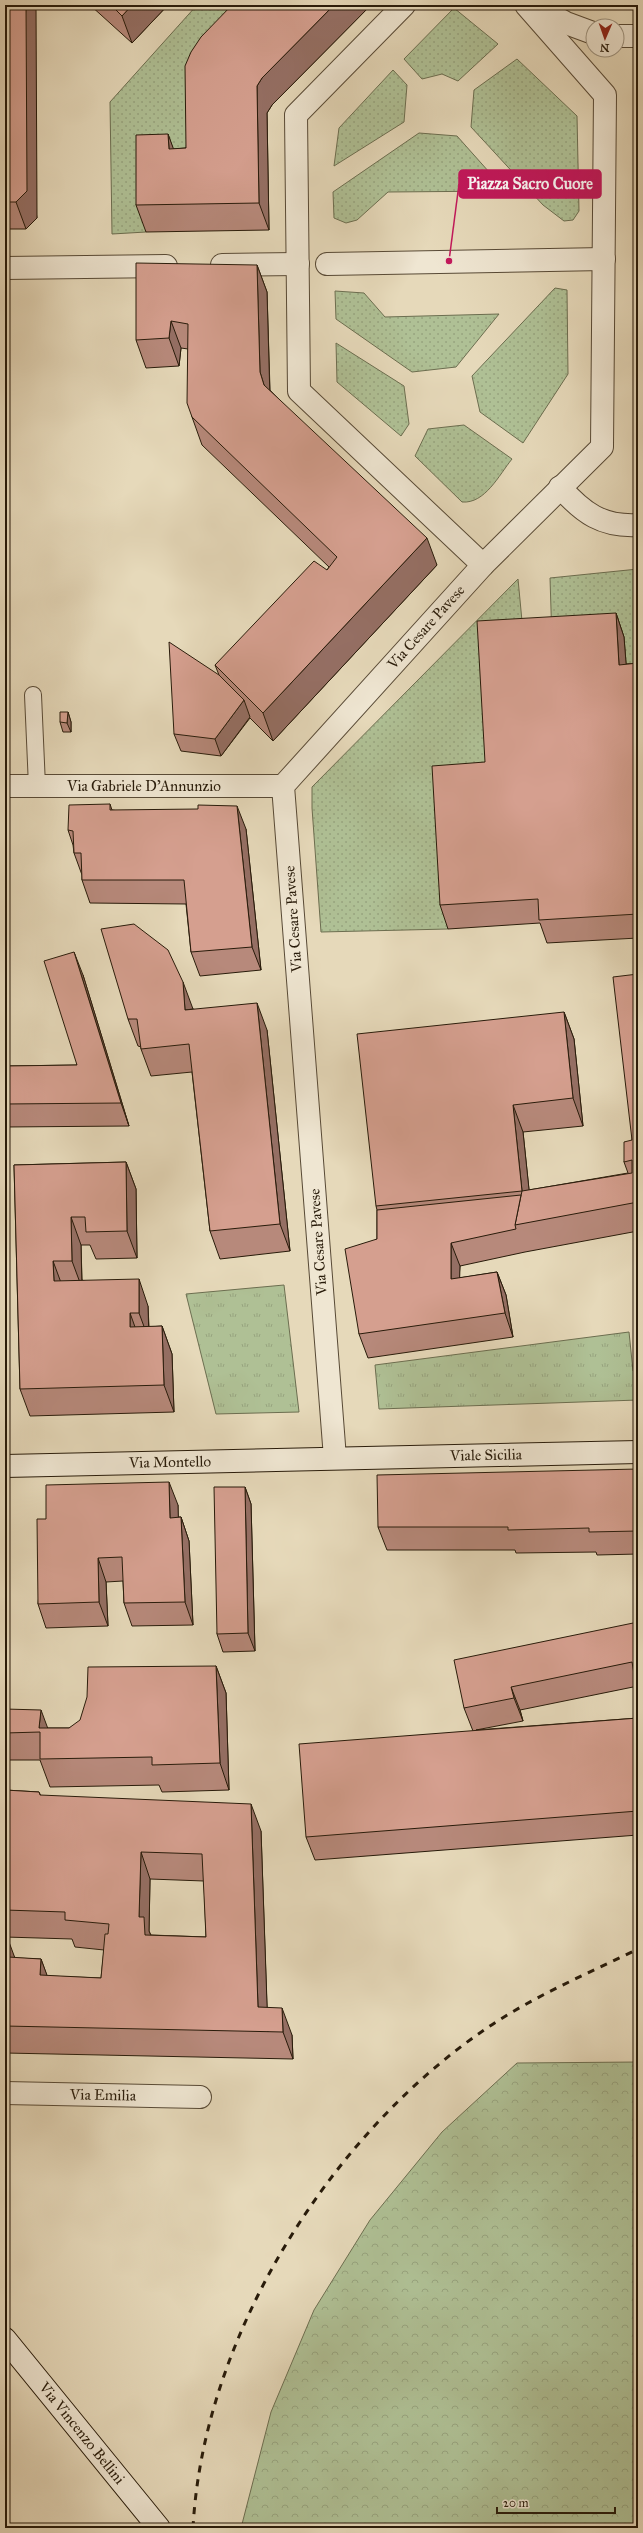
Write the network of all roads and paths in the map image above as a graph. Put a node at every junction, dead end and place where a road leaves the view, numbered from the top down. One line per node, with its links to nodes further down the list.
1 (404, 5): 8 (street)
2 (526, 5): 7 (street, Via Cesare Pavese)
3 (534, 5): 4 (street)
4 (585, 30)
5 (625, 36): 6 (street)
6 (638, 36)
7 (604, 259): 9 (street); 11 (street, Via Cesare Pavese)
8 (298, 264): 10 (street); 13 (street)
9 (327, 264)
10 (5, 268)
11 (560, 487): 12 (street); 13 (street, Via Cesare Pavese)
12 (638, 525)
13 (483, 565): 17 (street, Via Cesare Pavese)
14 (33, 695): 16 (lane)
15 (5, 786): 16 (street, Via Gabriele D'Annunzio)
16 (37, 786): 17 (street, Via Gabriele D'Annunzio)
17 (282, 786): 19 (street, Via Cesare Pavese)
18 (638, 1452): 19 (street, Viale Sicilia)
19 (335, 1458): 20 (street, Via Montello)
20 (5, 1466)
21 (5, 2093): 22 (street, Via Emilia)
22 (200, 2097)
23 (5, 2339): 24 (street, Via Vincenzo Bellini)
24 (160, 2528)

